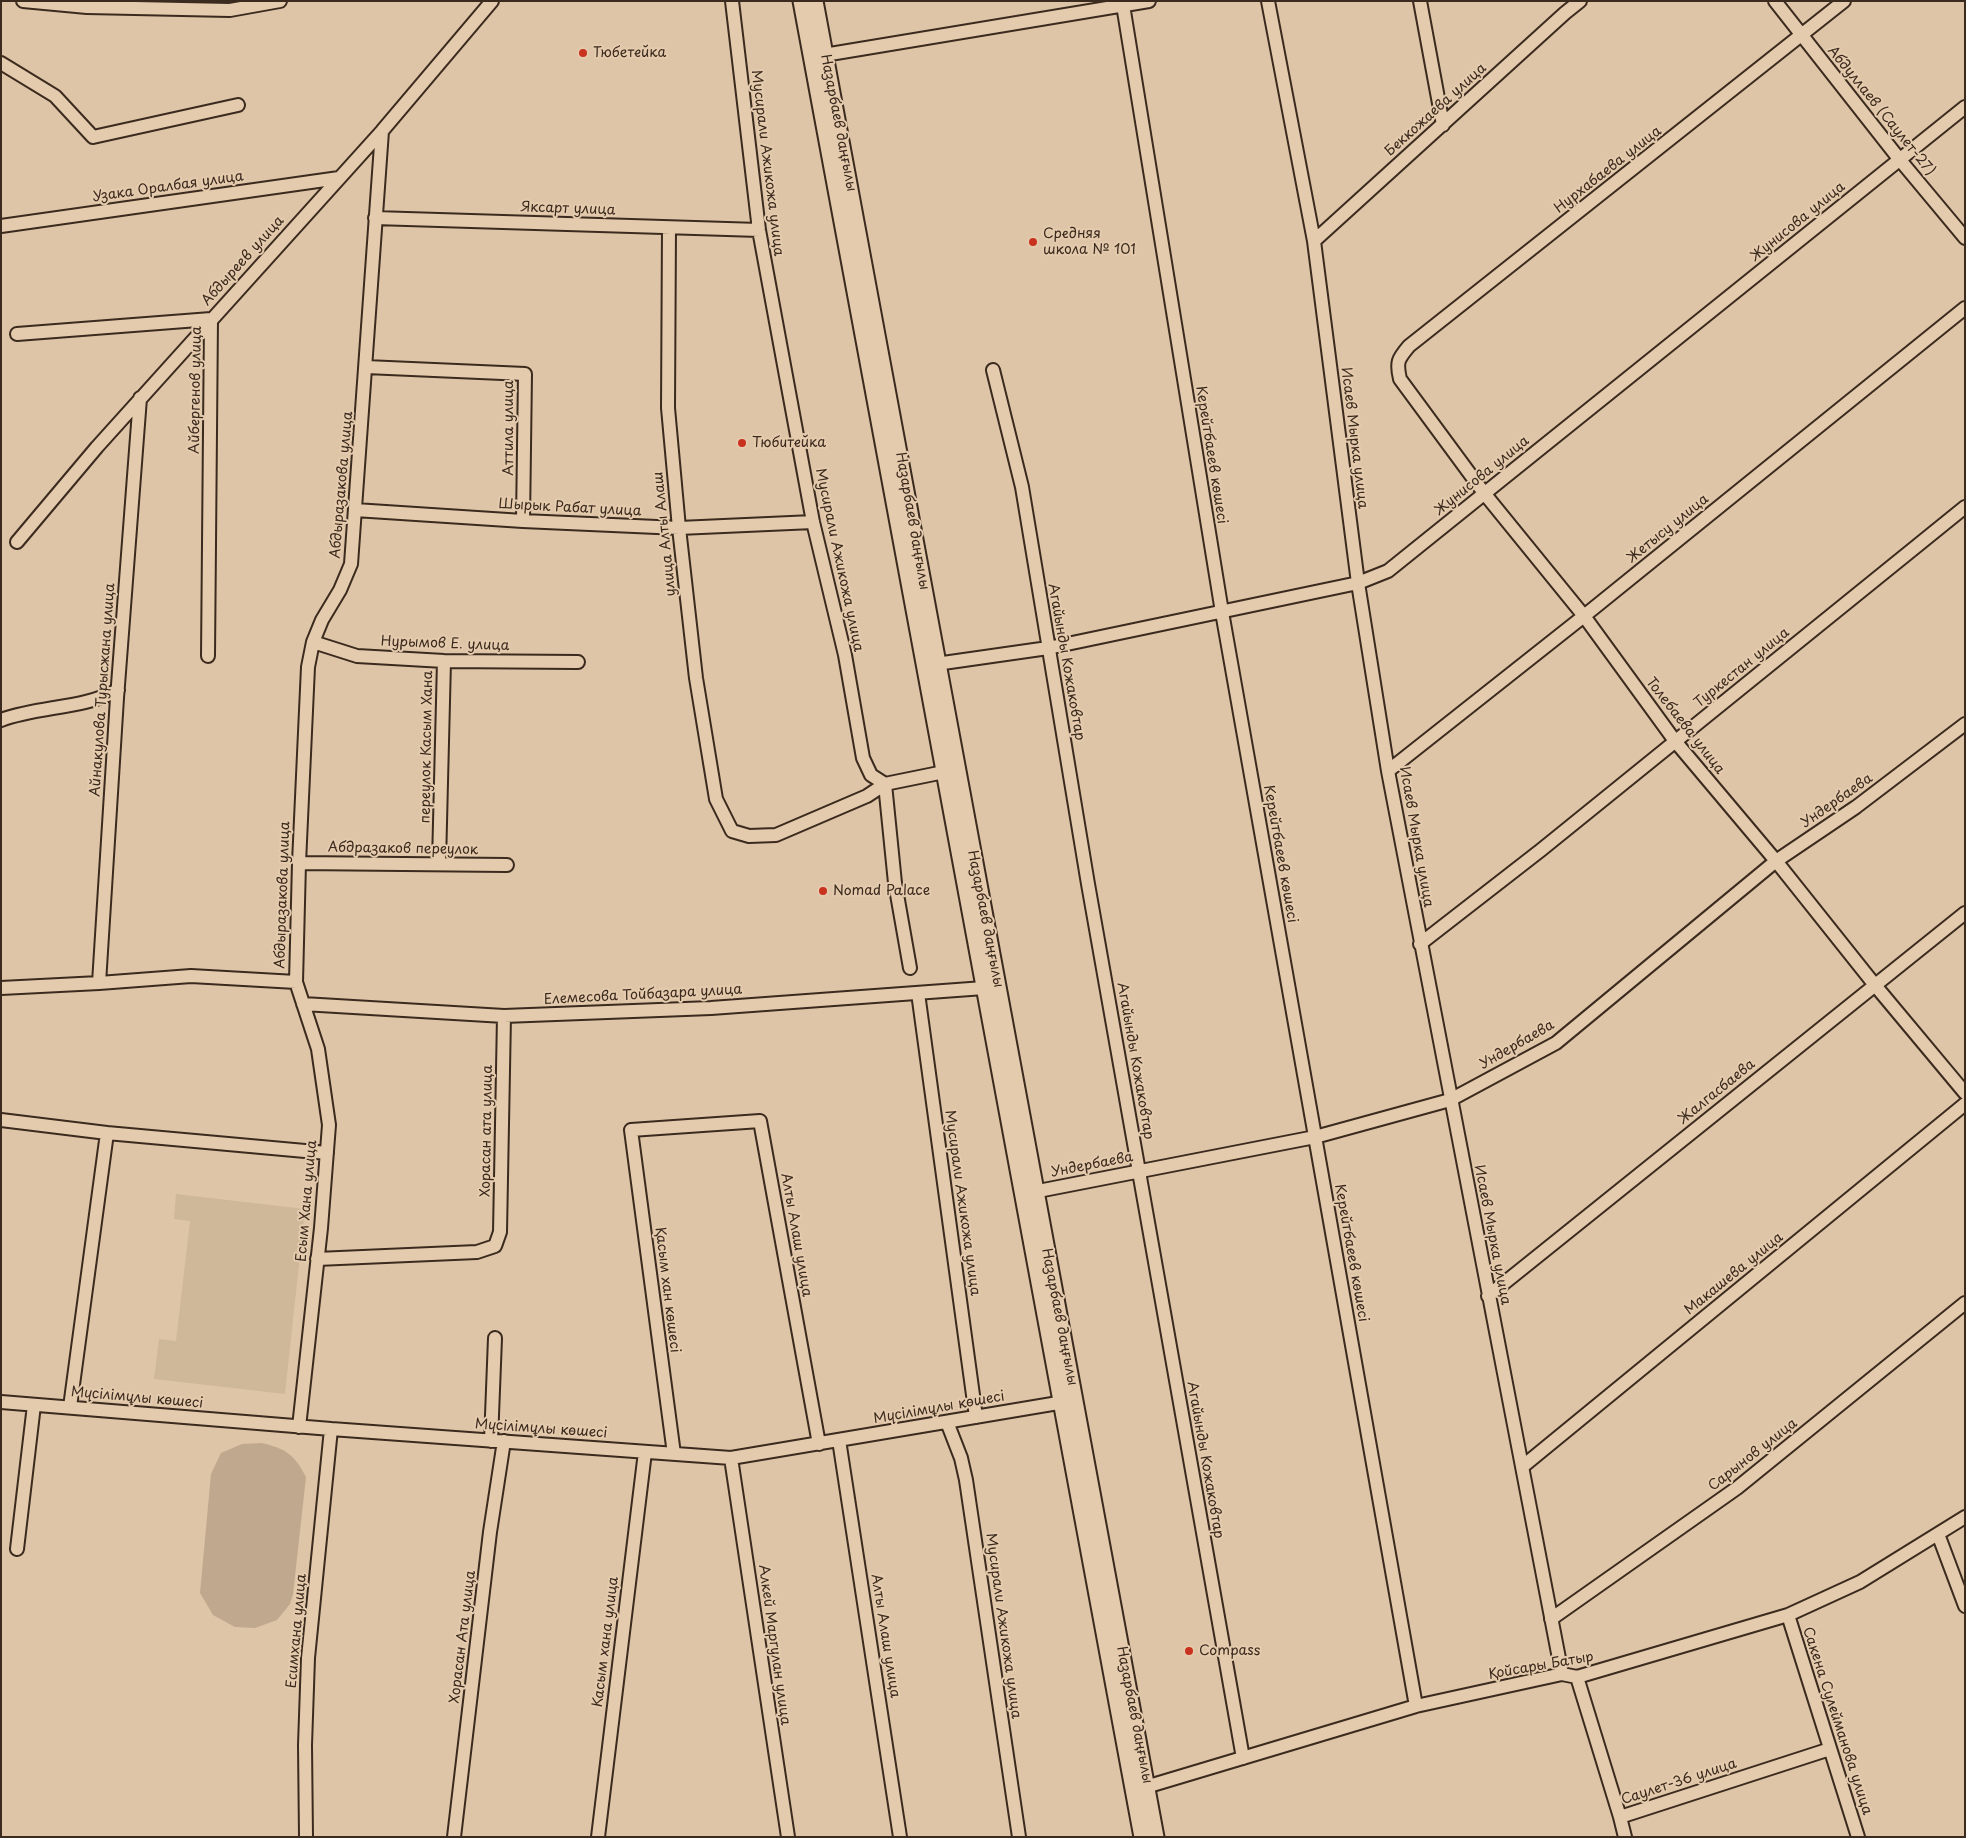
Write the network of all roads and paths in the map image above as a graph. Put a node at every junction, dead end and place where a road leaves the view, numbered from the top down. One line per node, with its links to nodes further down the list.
1 (23, 1): 2 (street)
2 (280, 1)
3 (492, 1): 21 (street, Абдыреев улица)
4 (732, 1): 27 (street, Мусирали Ажикожа улица)
5 (801, 1): 52 (main road, Назарбаев даңғылы)
6 (815, 1): 16 (main road, Назарбаев даңғылы)
7 (1149, 1): 13 (street)
8 (1268, 1): 29 (street, Исаев Мырка улица)
9 (1420, 1): 20 (street)
10 (1580, 1): 14 (street, Беккожаева улица)
11 (1775, 1): 15 (street, Абдуллаев (Саулет-27))
12 (1844, 1): 15 (street, Нурхабаева улица)
13 (1123, 5): 16 (street); 45 (street, Керейтбаеев көшесі)
14 (1564, 7): 20 (street, Беккожаева улица)
15 (1801, 36): 22 (street, Абдуллаев (Саулет-27)); 33 (street, Нурхабаева улица)
16 (824, 55): 52 (main road, Назарбаев даңғылы)
17 (1, 63): 18 (street)
18 (238, 105)
19 (1965, 107): 22 (street, Жунисова улица)
20 (1443, 125): 29 (street, Беккожаева улица)
21 (382, 131): 23 (street, Абдыреев улица); 24 (street, Абдыразакова улица)
22 (1900, 160): 28 (street, Абдуллаев (Саулет-27)); 37 (street, Жунисова улица)
23 (339, 178): 25 (street, Узака Оралбая улица); 31 (street, Абдыреев улица)
24 (376, 218): 26 (street, Яксарт улица); 34 (street, Абдыразакова улица)
25 (1, 226)
26 (669, 228): 27 (street, Яксарт улица); 42 (street, улица Алты Алаш)
27 (759, 230): 41 (street, Мусирали Ажикожа улица)
28 (1965, 238)
29 (1314, 242): 44 (street, Исаев Мырка улица)
30 (1965, 308): 46 (street, Жетысу улица)
31 (211, 319): 32 (street, Айбергенов улица); 36 (street, Абдыреев улица); 49 (street, Айбергенов улица)
32 (16, 334)
33 (1397, 366): 37 (street, Толебаева улица)
34 (366, 367): 39 (street, Абдыразакова улица); 40 (street, Аттила улица)
35 (993, 370): 48 (street, Агайынды Кожаковтар)
36 (140, 398): 43 (street, Абдыреев улица); 53 (street, Айнакулова Турысжана улица)
37 (1484, 493): 44 (street, Жунисова улица); 46 (street, Толебаева улица)
38 (1965, 507): 56 (street, Туркестан улица)
39 (355, 510): 40 (street, Шырык Рабат улица); 47 (street, Абдыразакова улица)
40 (523, 521): 42 (street, Шырык Рабат улица)
41 (813, 522): 42 (street, Шырык Рабат улица); 59 (street, Мусирали Ажикожа улица)
42 (679, 528): 59 (street, улица Алты Алаш)
43 (17, 542)
44 (1358, 583): 45 (street, Жунисова улица); 58 (street, Исаев Мырка улица)
45 (1222, 612): 48 (street, Жунисова улица); 81 (street, Керейтбаеев көшесі)
46 (1584, 616): 56 (street, Толебаева улица); 58 (street, Жетысу улица)
47 (312, 642): 50 (street, Нурымов Е. улица); 61 (street, Абдыразакова улица)
48 (1048, 648): 52 (street, Жунисова улица); 83 (street, Агайынды Кожаковтар)
49 (208, 656)
50 (444, 661): 51 (street, Нурымов Е. улица); 62 (street, переулок Касым Хана)
51 (578, 662)
52 (931, 665): 57 (main road, Назарбаев даңғылы); 84 (main road, Назарбаев даңғылы)
53 (118, 690): 54 (street); 68 (street, Айнакулова Турысжана улица)
54 (1, 720)
55 (1965, 724): 60 (street, Ундербаева)
56 (1675, 741): 60 (street, Толебаева улица); 65 (street, Туркестан улица)
57 (944, 772): 59 (street); 71 (main road, Назарбаев даңғылы)
58 (1388, 772): 65 (street, Исаев Мырка улица)
59 (885, 784): 66 (street)
60 (1776, 861): 69 (street, Толебаева улица); 76 (street, Ундербаева)
61 (298, 862): 62 (street, Абдразаков переулок); 67 (street, Абдыразакова улица)
62 (439, 863): 63 (street, Абдразаков переулок)
63 (507, 865)
64 (1965, 912): 69 (street, Жалгасбаева)
65 (1420, 944): 76 (street, Исаев Мырка улица)
66 (910, 968)
67 (296, 982): 68 (street); 73 (street, Есым Хана улица)
68 (100, 983): 70 (street)
69 (1874, 984): 75 (street, Толебаева улица); 86 (street, Жалгасбаева)
70 (1, 988)
71 (984, 988): 72 (street, Елемесова Тойбазара улица); 84 (main road, Назарбаев даңғылы)
72 (918, 993): 74 (street, Елемесова Тойбазара улица); 93 (street, Мусирали Ажикожа улица)
73 (303, 1004): 74 (street, Елемесова Тойбазара улица); 82 (street, Есым Хана улица)
74 (504, 1016): 85 (street, Хорасан ата улица)
75 (1965, 1093)
76 (1450, 1100): 81 (street, Ундербаева); 86 (street, Исаев Мырка улица)
77 (1965, 1104): 103 (street, Макашева улица)
78 (1, 1120): 80 (street)
79 (631, 1130): 99 (street, Алты Алаш улица); 101 (street, Қасым хан көшесі)
80 (107, 1133): 82 (street); 92 (street)
81 (1315, 1137): 83 (street, Ундербаева); 112 (street, Керейтбаеев көшесі)
82 (327, 1153): 85 (street, Есым Хана улица)
83 (1139, 1171): 84 (street, Ундербаева); 114 (street, Агайынды Кожаковтар)
84 (1029, 1193): 89 (main road, Назарбаев даңғылы)
85 (318, 1259): 95 (street, Есым Хана улица)
86 (1488, 1296): 103 (street, Исаев Мырка улица)
87 (1965, 1303): 109 (street, Сарынов улица)
88 (496, 1338): 98 (street)
89 (1068, 1401): 93 (street, Мүсілімұлы көшесі); 115 (main road, Назарбаев даңғылы)
90 (1, 1402): 91 (street, Мүсілімұлы көшесі)
91 (34, 1404): 92 (street, Мүсілімұлы көшесі); 106 (street)
92 (70, 1407): 95 (street, Мүсілімұлы көшесі)
93 (976, 1417): 94 (street, Мүсілімұлы көшесі)
94 (947, 1422): 97 (street, Мүсілімұлы көшесі); 122 (street, Мусирали Ажикожа улица)
95 (299, 1427): 96 (street, Мүсілімұлы көшесі)
96 (331, 1429): 98 (street, Мүсілімұлы көшесі); 117 (street, Есимхана улица)
97 (839, 1440): 99 (street, Мүсілімұлы көшесі); 121 (street, Алты Алаш улица)
98 (497, 1441): 100 (street, Мүсілімұлы көшесі); 118 (street, Хорасан Ата улица)
99 (819, 1444): 102 (street, Мүсілімұлы көшесі)
100 (645, 1452): 101 (street, Мүсілімұлы көшесі); 119 (street, Касым хана улица)
101 (674, 1454): 102 (street, Мүсілімұлы көшесі)
102 (731, 1458): 120 (street, Алкей Маргулан улица)
103 (1522, 1467): 109 (street, Исаев Мырка улица)
104 (1965, 1518): 105 (street, Қойсары Батыр)
105 (1938, 1534): 107 (street); 108 (street, Қойсары Батыр)
106 (17, 1549)
107 (1965, 1606)
108 (1788, 1615): 111 (street, Қойсары Батыр); 113 (street, Сакена Сулейманова улица)
109 (1551, 1619): 110 (street, Исаев Мырка улица)
110 (1562, 1674): 111 (street, Қойсары Батыр); 112 (street, Қойсары Батыр)
111 (1577, 1677): 116 (street, Саулет-36 улица)
112 (1416, 1706): 114 (street, Қойсары Батыр)
113 (1830, 1749): 116 (street, Саулет-36 улица); 126 (street, Сакена Сулейманова улица)
114 (1243, 1758): 115 (street, Қойсары Батыр)
115 (1140, 1789): 123 (main road, Назарбаев даңғылы); 124 (main road, Назарбаев даңғылы)
116 (1620, 1817): 125 (street)
117 (306, 1837)
118 (454, 1837)
119 (598, 1837)
120 (788, 1837)
121 (900, 1837)
122 (1019, 1837)
123 (1142, 1837)
124 (1156, 1837)
125 (1624, 1837)
126 (1858, 1837)

